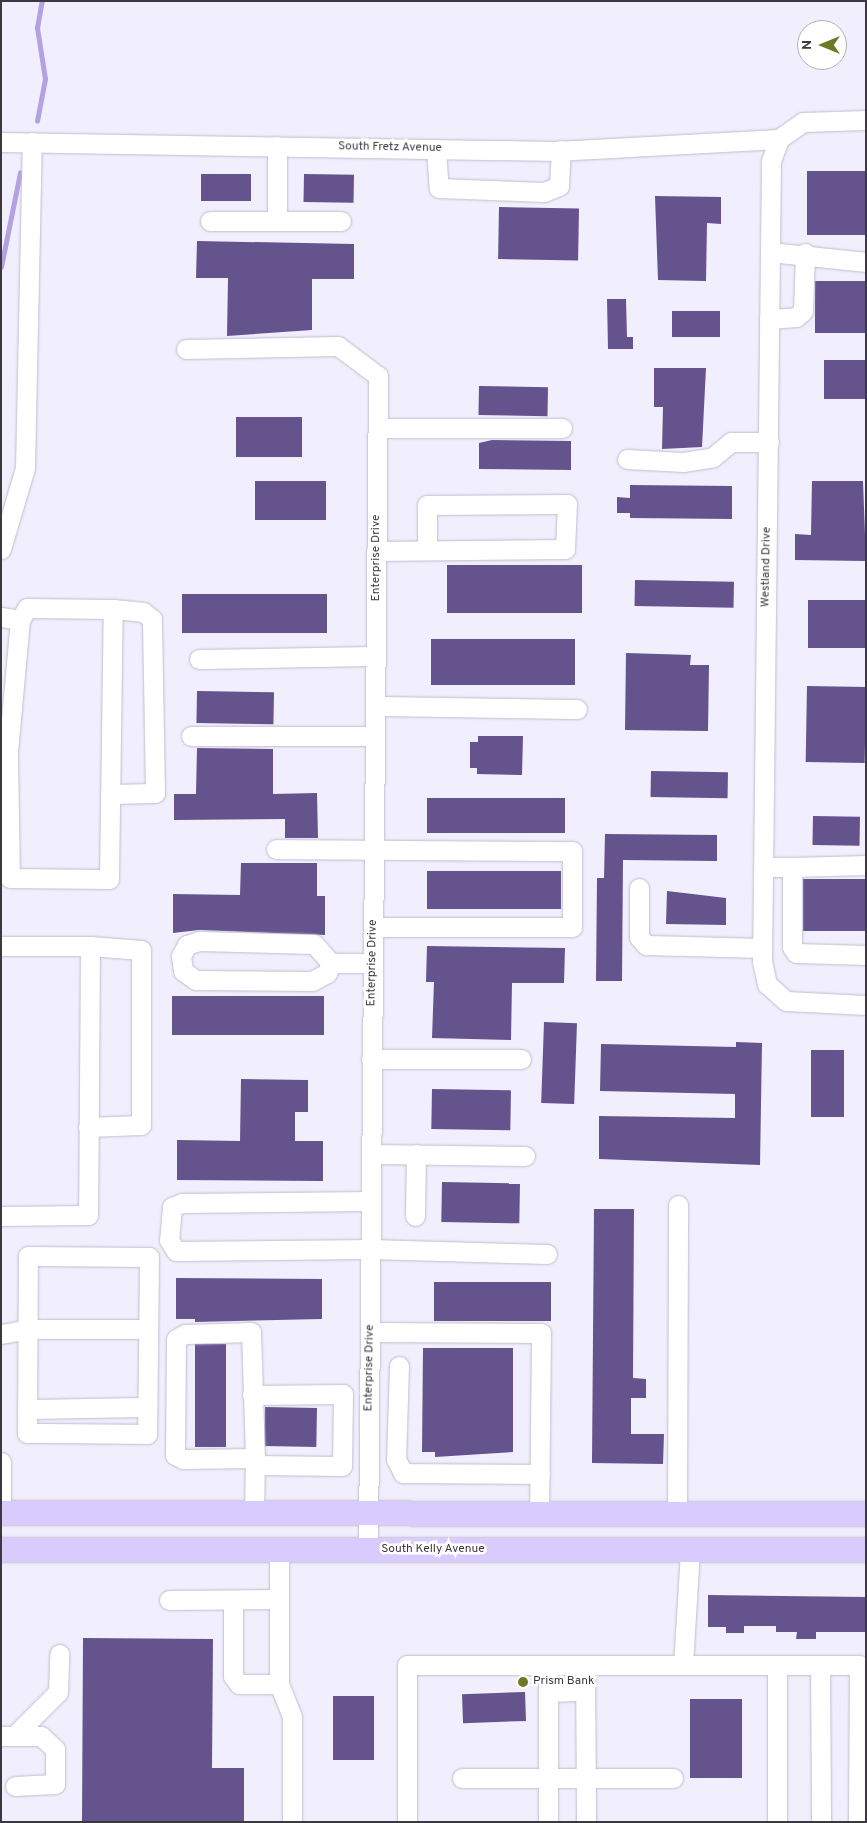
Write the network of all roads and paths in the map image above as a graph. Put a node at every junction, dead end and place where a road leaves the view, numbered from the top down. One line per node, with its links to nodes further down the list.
1 (866, 120): 2 (street)
2 (779, 139): 7 (street, South Fretz Avenue); 11 (street, Westland Drive)
3 (1, 142): 4 (street, South Fretz Avenue)
4 (32, 142): 5 (street, South Fretz Avenue); 20 (street)
5 (278, 146): 6 (street, South Fretz Avenue); 9 (street)
6 (436, 149): 7 (street, South Fretz Avenue); 7 (street)
7 (561, 150)
8 (210, 221): 9 (street)
9 (277, 221): 10 (street)
10 (341, 221)
11 (770, 252): 12 (street); 14 (street, Westland Drive)
12 (805, 253): 13 (street); 14 (street)
13 (866, 262)
14 (769, 319): 18 (street, Westland Drive)
15 (186, 349): 16 (street, Enterprise Drive)
16 (378, 428): 17 (street); 22 (street, Enterprise Drive)
17 (562, 428)
18 (769, 442): 19 (street); 38 (street, Westland Drive)
19 (627, 459)
20 (1, 550)
21 (427, 550): 21 (street); 22 (street)
22 (376, 551): 26 (street, Enterprise Drive)
23 (112, 609): 25 (street); 33 (street); 33 (street)
24 (1, 617): 25 (street)
25 (20, 620): 32 (street)
26 (376, 656): 27 (street); 28 (street, Enterprise Drive)
27 (199, 659)
28 (375, 706): 29 (street); 31 (street, Enterprise Drive)
29 (577, 709)
30 (191, 736): 31 (street)
31 (375, 736): 36 (street, Enterprise Drive)
32 (5, 753): 35 (street)
33 (110, 794): 35 (street)
34 (276, 849): 36 (street)
35 (6, 850)
36 (374, 850): 41 (street, Enterprise Drive); 41 (street)
37 (866, 864): 39 (street)
38 (764, 867): 39 (street); 44 (street, Westland Drive)
39 (792, 867): 45 (street)
40 (639, 888): 44 (street)
41 (374, 927): 47 (street, Enterprise Drive)
42 (1, 946): 43 (street)
43 (90, 946): 51 (street); 51 (street)
44 (762, 948): 48 (street, Westland Drive)
45 (866, 955)
46 (331, 963): 46 (street); 47 (street)
47 (373, 963): 49 (street, Enterprise Drive)
48 (866, 1005)
49 (371, 1059): 50 (street); 52 (street, Enterprise Drive)
50 (521, 1059)
51 (88, 1127): 57 (street)
52 (371, 1154): 53 (street); 55 (street, Enterprise Drive)
53 (416, 1154): 54 (street); 58 (street)
54 (525, 1156)
55 (371, 1201): 59 (street, Enterprise Drive); 59 (street)
56 (678, 1205): 79 (street)
57 (1, 1216)
58 (415, 1216)
59 (370, 1248): 60 (street); 63 (street, Enterprise Drive)
60 (547, 1254)
61 (28, 1329): 62 (street); 62 (street); 64 (street); 69 (street)
62 (148, 1329): 67 (street)
63 (370, 1332): 70 (street, Enterprise Drive); 73 (street)
64 (1, 1334)
65 (399, 1366): 68 (street)
66 (252, 1396): 71 (street); 71 (street); 71 (street)
67 (148, 1407): 69 (street); 69 (street)
68 (398, 1408): 70 (street); 73 (street)
69 (27, 1409)
70 (369, 1409): 77 (street, Enterprise Drive)
71 (255, 1461): 78 (street)
72 (1, 1462): 74 (street)
73 (540, 1474): 75 (street)
74 (1, 1500)
75 (539, 1512): 77 (main road); 79 (main road)
76 (1, 1513): 78 (main road)
77 (368, 1513): 78 (main road); 84 (street, Enterprise Drive)
78 (254, 1514)
79 (678, 1514): 80 (main road); 82 (main road)
80 (866, 1514)
81 (279, 1549): 83 (main road, South Kelly Avenue); 84 (main road, South Kelly Avenue); 86 (street)
82 (690, 1549): 84 (main road, South Kelly Avenue); 85 (main road, South Kelly Avenue); 92 (street)
83 (1, 1550)
84 (368, 1550)
85 (866, 1550)
86 (279, 1599): 88 (street); 95 (street)
87 (169, 1600): 88 (street)
88 (233, 1600): 95 (street)
89 (59, 1654): 98 (street)
90 (548, 1665): 91 (street); 97 (street); 105 (street)
91 (585, 1665): 92 (street); 96 (street)
92 (683, 1665): 93 (street)
93 (777, 1665): 94 (street); 108 (street)
94 (820, 1665): 109 (street); 110 (street)
95 (279, 1684): 104 (street)
96 (585, 1691): 97 (street); 100 (street)
97 (548, 1692): 99 (street)
98 (8, 1736): 103 (street)
99 (548, 1777): 100 (street); 101 (street); 106 (street)
100 (586, 1777): 102 (street); 107 (street)
101 (462, 1778)
102 (673, 1778)
103 (15, 1786)
104 (292, 1822)
105 (407, 1822)
106 (548, 1822)
107 (586, 1822)
108 (777, 1822)
109 (821, 1822)
110 (858, 1822)

